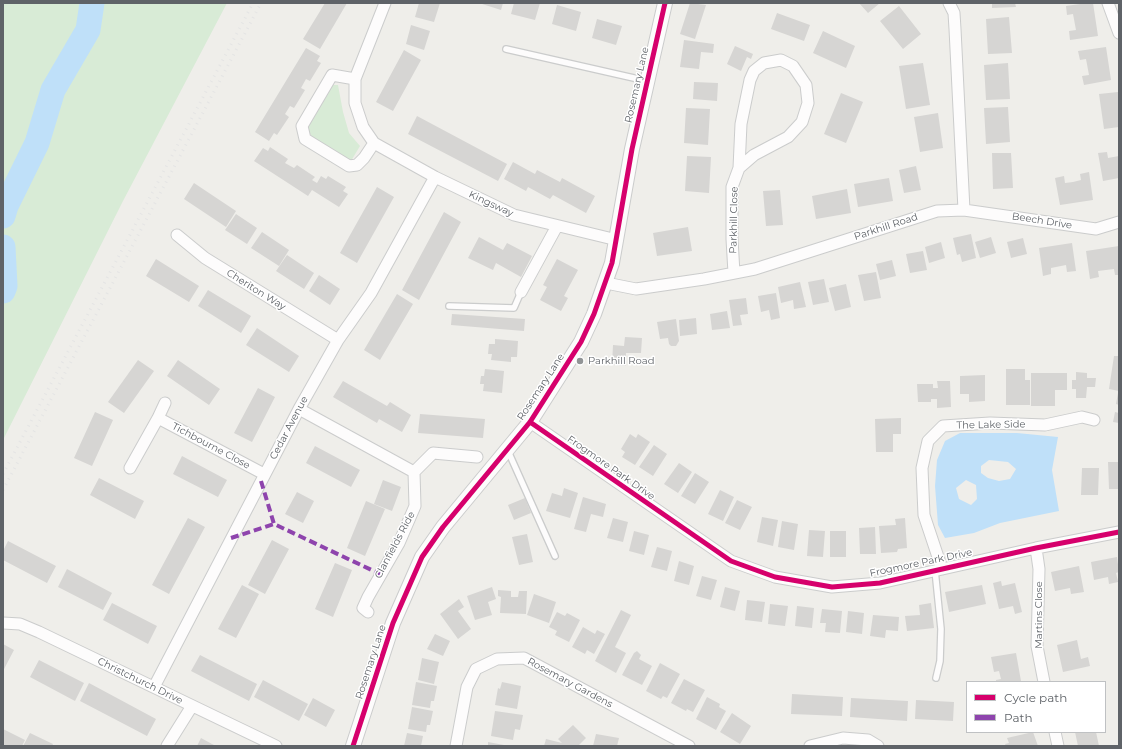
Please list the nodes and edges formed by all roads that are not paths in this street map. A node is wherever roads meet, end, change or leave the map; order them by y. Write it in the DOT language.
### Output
graph roads {
  1 [pos="385,3"];
  2 [pos="664,3"];
  3 [pos="949,3"];
  4 [pos="1108,3"];
  5 [pos="1119,33"];
  6 [pos="506,49"];
  7 [pos="355,80"];
  8 [pos="647,82"];
  9 [pos="374,143"];
  10 [pos="739,168"];
  11 [pos="435,177"];
  12 [pos="964,210"];
  13 [pos="1119,222"];
  14 [pos="557,226"];
  15 [pos="177,235"];
  16 [pos="617,240"];
  17 [pos="734,273"];
  18 [pos="606,283"];
  19 [pos="522,292"];
  20 [pos="449,306"];
  21 [pos="338,340"];
  22 [pos="165,402"];
  23 [pos="299,409"];
  24 [pos="158,418"];
  25 [pos="1094,420"];
  26 [pos="530,422"];
  27 [pos="507,449"];
  28 [pos="477,457"];
  29 [pos="130,468"];
  30 [pos="414,472"];
  31 [pos="264,474"];
  32 [pos="1119,532"];
  33 [pos="1036,548"];
  34 [pos="555,556"];
  35 [pos="938,569"];
  36 [pos="368,612"];
  37 [pos="3,623"];
  38 [pos="936,678"];
  39 [pos="1044,681"];
  40 [pos="154,687"];
  41 [pos="192,706"];
  42 [pos="1055,733"];
  43 [pos="167,746"];
  44 [pos="276,746"];
  45 [pos="353,746"];
  46 [pos="456,746"];
  47 [pos="689,746"];
  48 [pos="810,746"];
  49 [pos="878,746"];
  50 [pos="1058,746"];
  1 -- 7 [label="street, Kingsway"];
  2 -- 8 [label="street, Rosemary Lane"];
  3 -- 12 [label="street"];
  4 -- 5 [label="street"];
  6 -- 8 [label="lane"];
  7 -- 9 [label="street, Kingsway"];
  7 -- 9 [label="street"];
  8 -- 16 [label="street, Rosemary Lane"];
  9 -- 11 [label="street, Kingsway"];
  10 -- 10 [label="street, Parkhill Close"];
  10 -- 17 [label="street, Parkhill Close"];
  11 -- 14 [label="street, Kingsway"];
  11 -- 21 [label="street, Cedar Avenue"];
  12 -- 13 [label="street, Beech Drive"];
  12 -- 17 [label="street, Parkhill Road"];
  14 -- 16 [label="street, Kingsway"];
  14 -- 19 [label="street"];
  15 -- 21 [label="street, Cheriton Way"];
  16 -- 18 [label="street, Rosemary Lane"];
  17 -- 18 [label="street, Parkhill Road"];
  18 -- 26 [label="street, Rosemary Lane"];
  19 -- 20 [label="lane"];
  21 -- 23 [label="street, Cedar Avenue"];
  22 -- 24 [label="street"];
  23 -- 30 [label="street"];
  23 -- 31 [label="street, Cedar Avenue"];
  24 -- 29 [label="street"];
  24 -- 31 [label="street, Tichbourne Close"];
  25 -- 35 [label="street, The Lake Side"];
  26 -- 27 [label="street, Rosemary Lane"];
  26 -- 35 [label="street, Frogmore Park Drive"];
  27 -- 34 [label="lane"];
  27 -- 45 [label="street, Rosemary Lane"];
  28 -- 30 [label="street"];
  30 -- 36 [label="street, Clanfields Ride"];
  31 -- 40 [label="street, Cedar Avenue"];
  32 -- 33 [label="street, Frogmore Park Drive"];
  33 -- 35 [label="street, Frogmore Park Drive"];
  33 -- 39 [label="street, Martins Close"];
  35 -- 38 [label="lane"];
  37 -- 40 [label="street, Christchurch Drive"];
  40 -- 41 [label="street, Christchurch Drive"];
  41 -- 43 [label="street"];
  41 -- 44 [label="street, Christchurch Drive"];
  42 -- 50 [label="street"];
  46 -- 47 [label="street, Rosemary Gardens"];
  48 -- 49 [label="street"];
}
